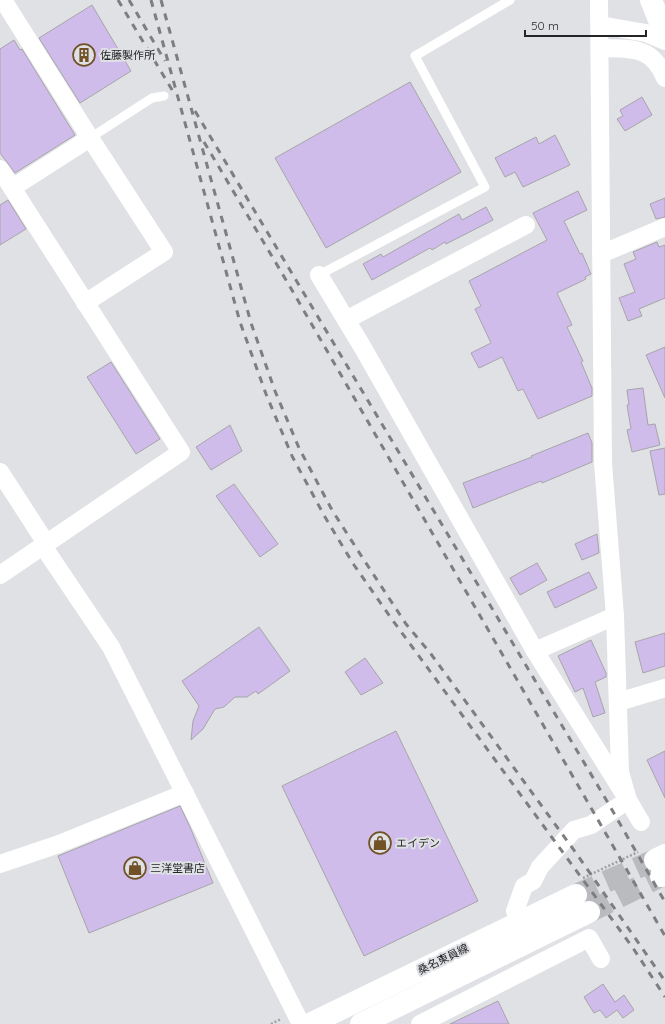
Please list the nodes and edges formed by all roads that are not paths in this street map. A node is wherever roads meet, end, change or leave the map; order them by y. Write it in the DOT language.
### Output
graph roads {
  1 [pos="3,0"];
  2 [pos="510,0"];
  3 [pos="651,0"];
  4 [pos="595,2"];
  5 [pos="600,26"];
  6 [pos="665,35"];
  7 [pos="665,41"];
  8 [pos="600,48"];
  9 [pos="665,78"];
  10 [pos="164,96"];
  11 [pos="90,138"];
  12 [pos="0,169"];
  13 [pos="12,188"];
  14 [pos="526,225"];
  15 [pos="665,227"];
  16 [pos="601,254"];
  17 [pos="320,275"];
  18 [pos="85,304"];
  19 [pos="346,320"];
  20 [pos="0,472"];
  21 [pos="44,545"];
  22 [pos="0,575"];
  23 [pos="615,616"];
  24 [pos="535,652"];
  25 [pos="665,688"];
  26 [pos="618,702"];
  27 [pos="185,793"];
  28 [pos="628,800"];
  29 [pos="641,822"];
  30 [pos="0,864"];
  31 [pos="576,895"];
  32 [pos="515,911"];
  33 [pos="589,912"];
  34 [pos="601,959"];
  35 [pos="301,1024"];
  36 [pos="310,1024"];
  37 [pos="361,1024"];
  38 [pos="420,1024"];
  1 -- 11 [label="street"];
  2 -- 17 [label="lane"];
  3 -- 6 [label="main road"];
  4 -- 5 [label="street"];
  5 -- 7 [label="street"];
  5 -- 8 [label="street"];
  8 -- 9 [label="street"];
  8 -- 16 [label="street"];
  10 -- 11 [label="lane"];
  11 -- 13 [label="street"];
  11 -- 18 [label="street"];
  12 -- 13 [label="street"];
  13 -- 18 [label="street"];
  14 -- 19 [label="street"];
  15 -- 16 [label="street"];
  16 -- 23 [label="street"];
  17 -- 19 [label="street"];
  18 -- 21 [label="street"];
  19 -- 24 [label="street"];
  20 -- 21 [label="street"];
  21 -- 22 [label="street"];
  21 -- 27 [label="street"];
  23 -- 24 [label="street"];
  23 -- 26 [label="street"];
  24 -- 28 [label="street"];
  25 -- 26 [label="street"];
  26 -- 28 [label="street"];
  27 -- 30 [label="street"];
  27 -- 35 [label="street"];
  28 -- 29 [label="street"];
  28 -- 32 [label="street"];
  31 -- 36 [label="main road, 桑名東員線"];
  33 -- 37 [label="main road, 桑名東員線"];
  34 -- 38 [label="street"];
}
